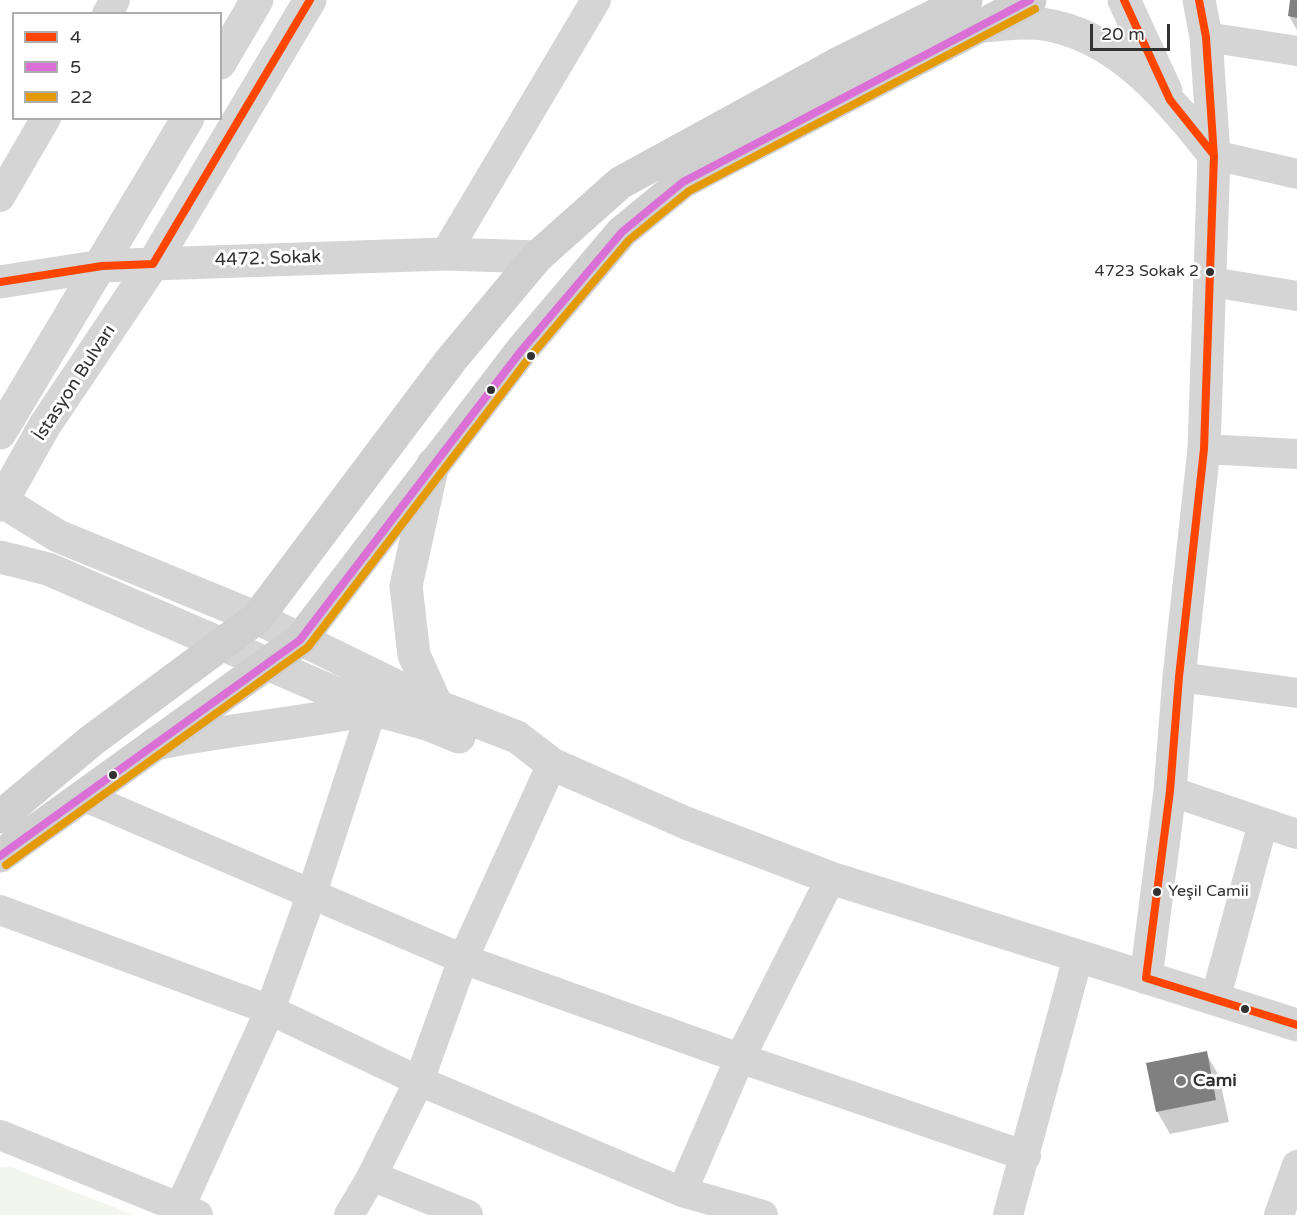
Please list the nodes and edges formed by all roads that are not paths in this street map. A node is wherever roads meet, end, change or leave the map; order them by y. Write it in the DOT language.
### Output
graph roads {
  1 [pos="257,0"];
  2 [pos="310,0"];
  3 [pos="596,0"];
  4 [pos="1030,0"];
  5 [pos="1124,0"];
  6 [pos="1199,0"];
  7 [pos="974,13"];
  8 [pos="1206,37"];
  9 [pos="1297,51"];
  10 [pos="222,60"];
  11 [pos="1170,100"];
  12 [pos="45,120"];
  13 [pos="187,120"];
  14 [pos="1214,155"];
  15 [pos="1297,174"];
  16 [pos="0,197"];
  17 [pos="445,254"];
  18 [pos="537,257"];
  19 [pos="153,264"];
  20 [pos="102,266"];
  21 [pos="0,282"];
  22 [pos="1211,282"];
  23 [pos="1297,296"];
  24 [pos="45,426"];
  25 [pos="0,433"];
  26 [pos="1204,449"];
  27 [pos="1297,454"];
  28 [pos="433,464"];
  29 [pos="1,502"];
  30 [pos="58,536"];
  31 [pos="0,557"];
  32 [pos="48,569"];
  33 [pos="0,573"];
  34 [pos="257,618"];
  35 [pos="300,640"];
  36 [pos="224,645"];
  37 [pos="267,664"];
  38 [pos="1179,677"];
  39 [pos="1297,693"];
  40 [pos="437,706"];
  41 [pos="372,709"];
  42 [pos="155,744"];
  43 [pos="552,764"];
  44 [pos="1170,791"];
  45 [pos="83,796"];
  46 [pos="0,817"];
  47 [pos="1263,823"];
  48 [pos="1297,834"];
  49 [pos="0,856"];
  50 [pos="831,878"];
  51 [pos="312,893"];
  52 [pos="0,910"];
  53 [pos="1078,957"];
  54 [pos="463,959"];
  55 [pos="1146,978"];
  56 [pos="1215,1000"];
  57 [pos="270,1010"];
  58 [pos="1297,1025"];
  59 [pos="740,1058"];
  60 [pos="419,1081"];
  61 [pos="0,1135"];
  62 [pos="1026,1156"];
  63 [pos="1297,1165"];
  64 [pos="372,1176"];
  65 [pos="682,1192"];
  66 [pos="189,1211"];
  67 [pos="349,1215"];
  68 [pos="468,1215"];
  69 [pos="763,1215"];
  70 [pos="1008,1215"];
  71 [pos="1279,1215"];
  1 -- 10 [label="street"];
  2 -- 19 [label="street, İstasyon Bulvarı"];
  3 -- 17 [label="street"];
  4 -- 7 [label="main road"];
  5 -- 11 [label="street"];
  6 -- 8 [label="street"];
  7 -- 11 [label="street"];
  7 -- 18 [label="main road"];
  7 -- 28 [label="main road"];
  8 -- 9 [label="street"];
  8 -- 14 [label="street"];
  11 -- 14 [label="street"];
  12 -- 16 [label="street"];
  13 -- 20 [label="street, İstasyon Bulvarı"];
  14 -- 15 [label="street"];
  14 -- 22 [label="street"];
  17 -- 18 [label="street, 4472. Sokak"];
  17 -- 19 [label="street, 4472. Sokak"];
  18 -- 34 [label="main road"];
  19 -- 20 [label="street, 4472. Sokak"];
  19 -- 24 [label="street, İstasyon Bulvarı"];
  20 -- 21 [label="street, 4472. Sokak"];
  20 -- 25 [label="street, İstasyon Bulvarı"];
  22 -- 23 [label="street"];
  22 -- 26 [label="street"];
  24 -- 29 [label="street, İstasyon Bulvarı"];
  24 -- 30 [label="street"];
  26 -- 27 [label="street"];
  26 -- 38 [label="street"];
  28 -- 35 [label="main road"];
  28 -- 40 [label="street"];
  29 -- 30 [label="street"];
  30 -- 34 [label="street"];
  31 -- 32 [label="street"];
  32 -- 33 [label="street"];
  32 -- 36 [label="street"];
  34 -- 35 [label="street"];
  34 -- 36 [label="main road"];
  35 -- 37 [label="main road"];
  35 -- 40 [label="street"];
  36 -- 37 [label="street"];
  36 -- 46 [label="main road"];
  37 -- 41 [label="street"];
  37 -- 42 [label="main road"];
  38 -- 39 [label="street"];
  38 -- 44 [label="street"];
  40 -- 43 [label="street"];
  41 -- 42 [label="street"];
  41 -- 43 [label="street"];
  41 -- 51 [label="street"];
  42 -- 45 [label="main road"];
  43 -- 50 [label="street"];
  43 -- 54 [label="street"];
  44 -- 47 [label="street"];
  44 -- 55 [label="street"];
  45 -- 49 [label="main road"];
  45 -- 51 [label="street"];
  47 -- 48 [label="street"];
  47 -- 56 [label="street"];
  50 -- 53 [label="street"];
  50 -- 59 [label="street"];
  51 -- 54 [label="street"];
  51 -- 57 [label="street"];
  52 -- 57 [label="street"];
  53 -- 55 [label="street"];
  53 -- 62 [label="street"];
  54 -- 59 [label="street"];
  54 -- 60 [label="street"];
  55 -- 56 [label="street"];
  56 -- 58 [label="street"];
  57 -- 60 [label="street"];
  57 -- 66 [label="street"];
  59 -- 62 [label="street"];
  59 -- 65 [label="street"];
  60 -- 64 [label="street"];
  60 -- 65 [label="street"];
  61 -- 66 [label="street"];
  62 -- 70 [label="street"];
  63 -- 71 [label="street"];
  64 -- 67 [label="street"];
  64 -- 68 [label="street"];
  65 -- 69 [label="street"];
}
